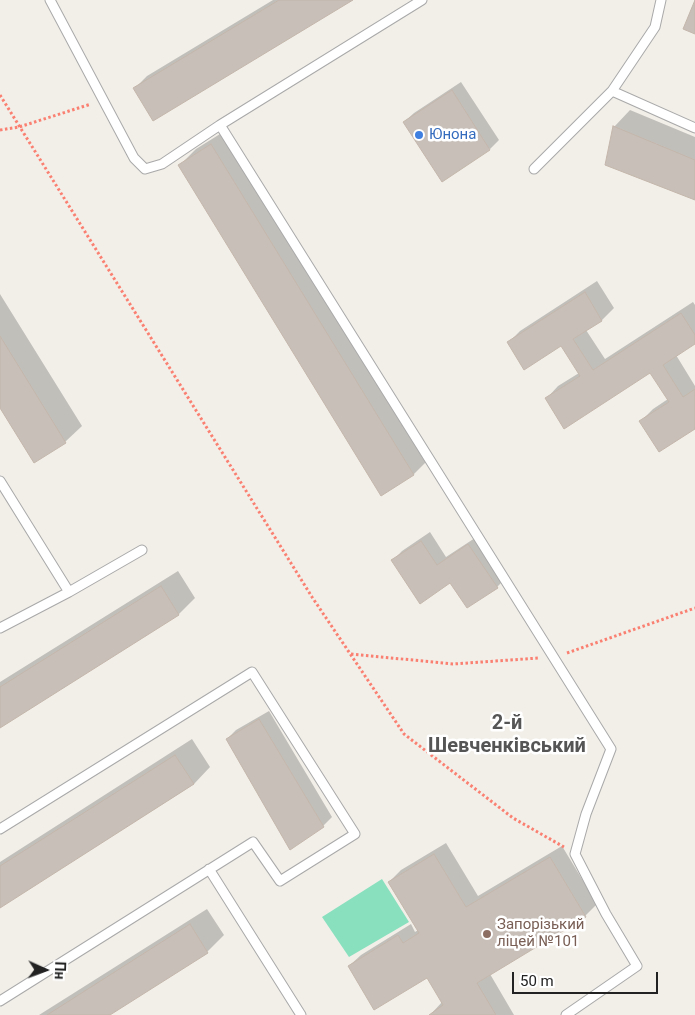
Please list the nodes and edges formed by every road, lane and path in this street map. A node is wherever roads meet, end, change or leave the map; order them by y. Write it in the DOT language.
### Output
graph roads {
  1 [pos="50,0"];
  2 [pos="422,0"];
  3 [pos="661,0"];
  4 [pos="612,91"];
  5 [pos="0,95"];
  6 [pos="102,100"];
  7 [pos="220,124"];
  8 [pos="19,126"];
  9 [pos="695,128"];
  10 [pos="0,130"];
  11 [pos="534,169"];
  12 [pos="0,481"];
  13 [pos="142,550"];
  14 [pos="69,592"];
  15 [pos="695,608"];
  16 [pos="0,628"];
  17 [pos="351,654"];
  18 [pos="554,657"];
  19 [pos="0,829"];
  20 [pos="575,854"];
  21 [pos="209,869"];
  22 [pos="0,1001"];
  23 [pos="301,1015"];
  24 [pos="566,1015"];
  1 -- 6 [label="lane"];
  2 -- 7 [label="lane"];
  3 -- 4 [label="lane"];
  4 -- 9 [label="lane"];
  4 -- 11 [label="lane"];
  5 -- 8 [label="path"];
  6 -- 7 [label="lane"];
  6 -- 8 [label="path"];
  7 -- 18 [label="lane"];
  8 -- 10 [label="path"];
  8 -- 17 [label="path"];
  12 -- 14 [label="lane"];
  13 -- 14 [label="lane"];
  14 -- 16 [label="lane"];
  15 -- 18 [label="path"];
  17 -- 18 [label="path"];
  17 -- 20 [label="path"];
  18 -- 20 [label="lane"];
  19 -- 21 [label="lane"];
  20 -- 24 [label="lane"];
  21 -- 22 [label="lane"];
  21 -- 23 [label="lane"];
}
